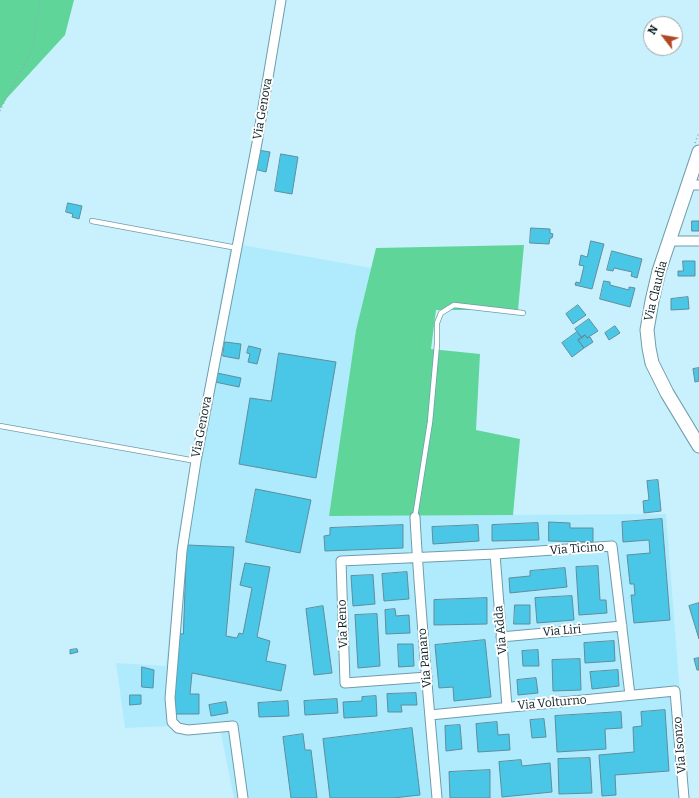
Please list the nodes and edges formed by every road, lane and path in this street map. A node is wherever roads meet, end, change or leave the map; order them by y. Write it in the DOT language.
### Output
graph roads {
  1 [pos="41,0"];
  2 [pos="282,0"];
  3 [pos="0,111"];
  4 [pos="699,132"];
  5 [pos="697,149"];
  6 [pos="694,185"];
  7 [pos="92,221"];
  8 [pos="670,241"];
  9 [pos="699,242"];
  10 [pos="236,248"];
  11 [pos="523,313"];
  12 [pos="0,426"];
  13 [pos="699,446"];
  14 [pos="196,461"];
  15 [pos="415,517"];
  16 [pos="494,554"];
  17 [pos="417,557"];
  18 [pos="622,626"];
  19 [pos="501,637"];
  20 [pos="427,677"];
  21 [pos="675,691"];
  22 [pos="630,695"];
  23 [pos="507,707"];
  24 [pos="430,715"];
  25 [pos="242,798"];
  26 [pos="438,798"];
  27 [pos="682,798"];
  1 -- 3 [label="path"];
  2 -- 10 [label="street, Via Genova"];
  4 -- 5 [label="path"];
  5 -- 6 [label="main road, Via Claudia"];
  6 -- 8 [label="main road, Via Claudia"];
  7 -- 10 [label="lane"];
  8 -- 9 [label="street"];
  8 -- 13 [label="main road, Via Claudia"];
  10 -- 14 [label="street, Via Genova"];
  11 -- 15 [label="lane"];
  12 -- 14 [label="lane"];
  14 -- 25 [label="street, Via Genova"];
  15 -- 17 [label="street, Via Panaro"];
  16 -- 17 [label="street, Via Ticino"];
  16 -- 18 [label="street, Via Ticino"];
  16 -- 19 [label="street, Via Adda"];
  17 -- 20 [label="street, Via Panaro"];
  17 -- 20 [label="street, Via Reno"];
  18 -- 19 [label="street, Via Liri"];
  18 -- 22 [label="street, Via Ticino"];
  19 -- 23 [label="street, Via Adda"];
  20 -- 24 [label="street, Via Panaro"];
  21 -- 22 [label="street, Via Volturno"];
  21 -- 27 [label="street, Via Isonzo"];
  22 -- 23 [label="street, Via Volturno"];
  23 -- 24 [label="street, Via Volturno"];
  24 -- 26 [label="street, Via Panaro"];
}
